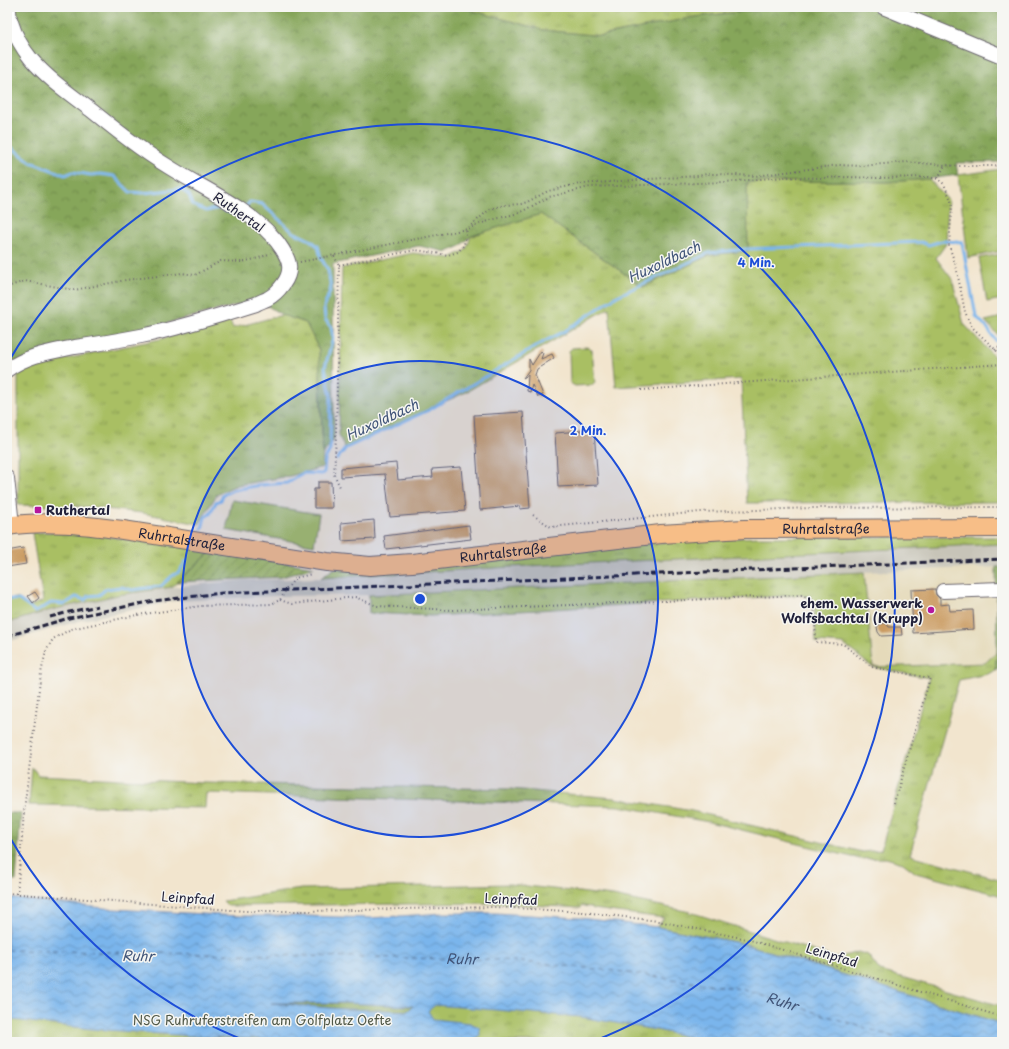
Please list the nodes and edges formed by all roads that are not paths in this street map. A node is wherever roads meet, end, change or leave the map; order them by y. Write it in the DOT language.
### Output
graph roads {
  1 [pos="9,7"];
  2 [pos="883,7"];
  3 [pos="1002,56"];
  4 [pos="7,370"];
  5 [pos="7,478"];
  6 [pos="9,525"];
  7 [pos="1002,528"];
  8 [pos="1002,588"];
  9 [pos="943,591"];
  1 -- 4 [label="street, Ruthertal"];
  2 -- 3 [label="street"];
  5 -- 6 [label="street"];
  6 -- 7 [label="main road, Ruhrtalstraße"];
  8 -- 9 [label="street"];
}
